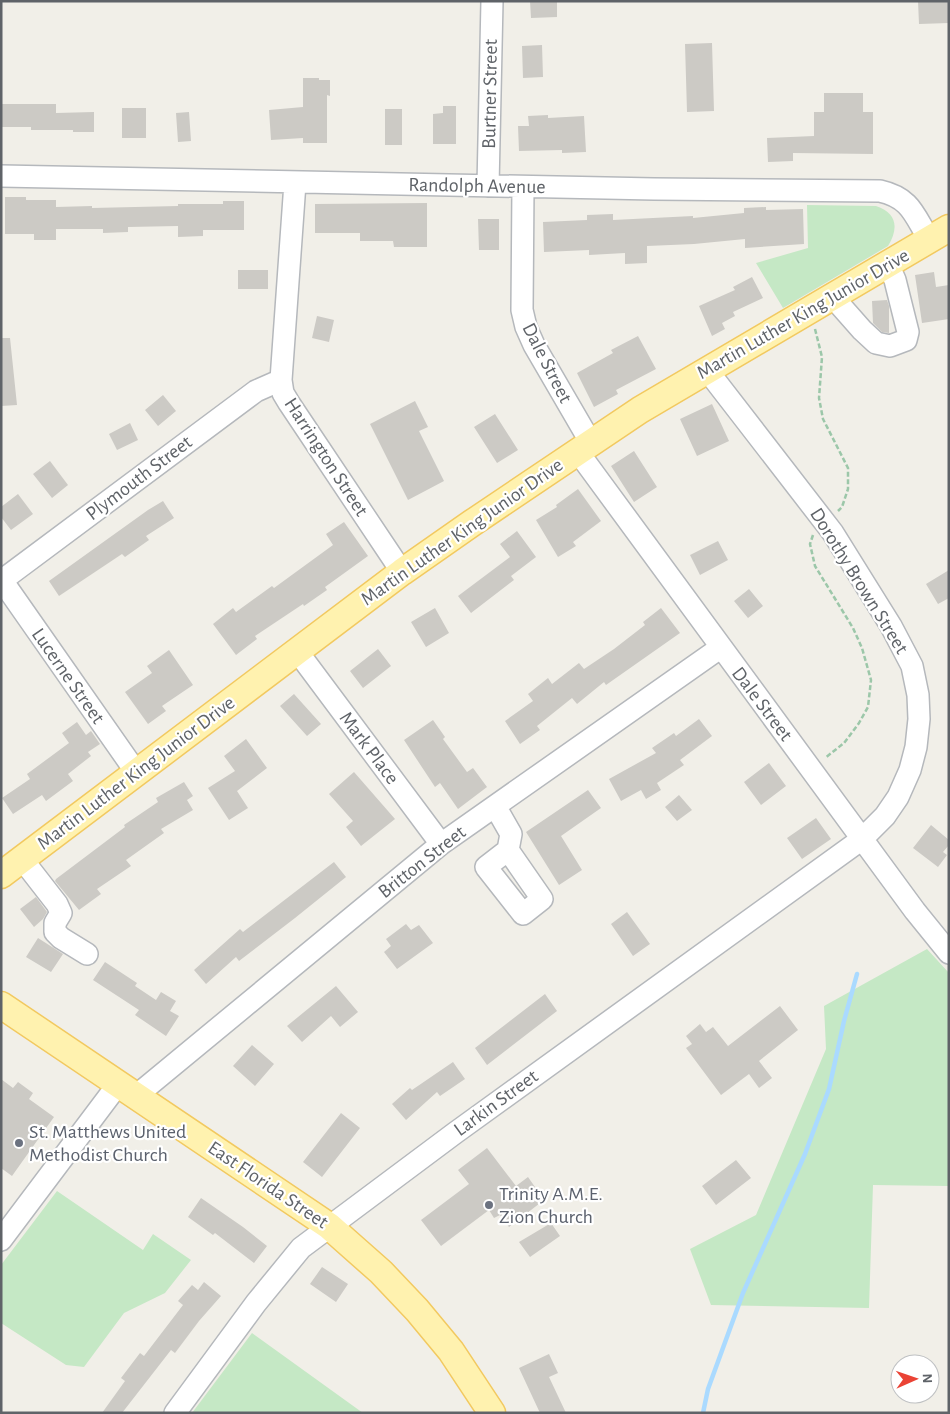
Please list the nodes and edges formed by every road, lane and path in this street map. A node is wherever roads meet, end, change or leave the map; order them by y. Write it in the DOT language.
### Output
graph roads {
  1 [pos="492,1"];
  2 [pos="1,176"];
  3 [pos="295,183"];
  4 [pos="488,186"];
  5 [pos="523,187"];
  6 [pos="939,233"];
  7 [pos="888,264"];
  8 [pos="832,296"];
  9 [pos="707,370"];
  10 [pos="281,380"];
  11 [pos="584,448"];
  12 [pos="402,572"];
  13 [pos="2,580"];
  14 [pos="720,648"];
  15 [pos="297,651"];
  16 [pos="136,772"];
  17 [pos="495,806"];
  18 [pos="862,839"];
  19 [pos="441,844"];
  20 [pos="508,850"];
  21 [pos="9,864"];
  22 [pos="949,953"];
  23 [pos="87,954"];
  24 [pos="1,1005"];
  25 [pos="128,1089"];
  26 [pos="329,1226"];
  27 [pos="1,1240"];
  28 [pos="175,1413"];
  29 [pos="492,1413"];
  1 -- 4 [label="street, Burtner Street"];
  2 -- 3 [label="street, Randolph Avenue"];
  3 -- 4 [label="street, Randolph Avenue"];
  3 -- 10 [label="street, Harrington Street"];
  4 -- 5 [label="street, Randolph Avenue"];
  5 -- 6 [label="street, Randolph Avenue"];
  5 -- 11 [label="street, Dale Street"];
  6 -- 7 [label="main road, Martin Luther King Junior Drive"];
  7 -- 8 [label="main road, Martin Luther King Junior Drive"];
  7 -- 8 [label="street"];
  8 -- 9 [label="main road, Martin Luther King Junior Drive"];
  9 -- 11 [label="main road, Martin Luther King Junior Drive"];
  9 -- 18 [label="street, Dorothy Brown Street"];
  10 -- 12 [label="street, Harrington Street"];
  10 -- 13 [label="street, Plymouth Street"];
  11 -- 12 [label="main road, Martin Luther King Junior Drive"];
  11 -- 14 [label="street, Dale Street"];
  12 -- 15 [label="main road, Martin Luther King Junior Drive"];
  13 -- 16 [label="street, Lucerne Street"];
  14 -- 17 [label="street, Britton Street"];
  14 -- 18 [label="street, Dale Street"];
  15 -- 16 [label="main road, Martin Luther King Junior Drive"];
  15 -- 19 [label="street, Mark Place"];
  16 -- 21 [label="main road, Martin Luther King Junior Drive"];
  17 -- 19 [label="street, Britton Street"];
  17 -- 20 [label="street"];
  18 -- 22 [label="street, Dale Street"];
  18 -- 26 [label="street, Larkin Street"];
  19 -- 25 [label="street, Britton Street"];
  21 -- 23 [label="street"];
  24 -- 25 [label="main road, East Florida Street"];
  25 -- 26 [label="main road, East Florida Street"];
  25 -- 27 [label="street, Britton Street"];
  26 -- 28 [label="street, Larkin Street"];
  26 -- 29 [label="main road, East Florida Street"];
}
